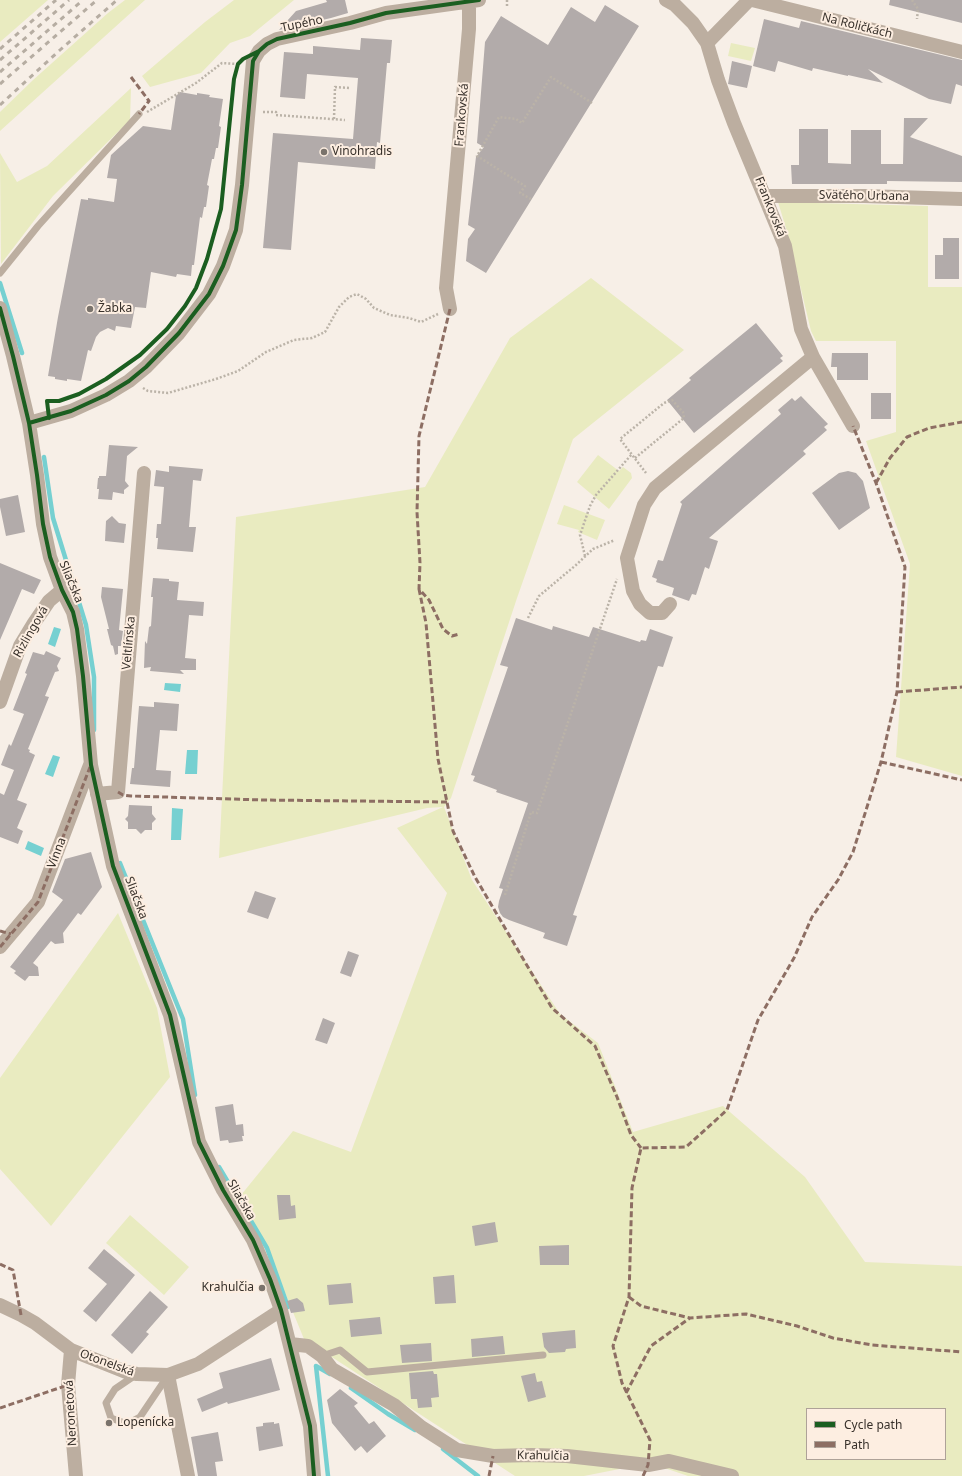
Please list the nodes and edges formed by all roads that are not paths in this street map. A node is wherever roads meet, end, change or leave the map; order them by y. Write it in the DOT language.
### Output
graph roads {
  1 [pos="666,0"];
  2 [pos="751,0"];
  3 [pos="474,1"];
  4 [pos="707,43"];
  5 [pos="962,52"];
  6 [pos="140,114"];
  7 [pos="765,196"];
  8 [pos="962,199"];
  9 [pos="0,273"];
  10 [pos="0,308"];
  11 [pos="450,309"];
  12 [pos="813,357"];
  13 [pos="29,423"];
  14 [pos="853,426"];
  15 [pos="144,473"];
  16 [pos="62,590"];
  17 [pos="670,604"];
  18 [pos="0,702"];
  19 [pos="90,765"];
  20 [pos="97,794"];
  21 [pos="0,947"];
  22 [pos="0,1305"];
  23 [pos="281,1310"];
  24 [pos="290,1344"];
  25 [pos="72,1350"];
  26 [pos="543,1355"];
  27 [pos="322,1356"];
  28 [pos="137,1374"];
  29 [pos="168,1375"];
  30 [pos="76,1476"];
  31 [pos="188,1476"];
  32 [pos="314,1476"];
  33 [pos="732,1476"];
  1 -- 4 [label="street, Frankovská"];
  2 -- 4 [label="street, Na Roličkách"];
  2 -- 5 [label="street, Na Roličkách"];
  3 -- 11 [label="street, Frankovská"];
  3 -- 13 [label="street, Tupého"];
  4 -- 7 [label="street, Frankovská"];
  6 -- 9 [label="lane"];
  7 -- 8 [label="street, Svätého Urbana"];
  7 -- 12 [label="street, Frankovská"];
  10 -- 13 [label="street, Sliačska"];
  12 -- 14 [label="street, Frankovská"];
  12 -- 17 [label="street"];
  13 -- 16 [label="street, Sliačska"];
  15 -- 20 [label="street, Veltlínska"];
  16 -- 18 [label="street, Rizlingová"];
  16 -- 19 [label="street, Sliačska"];
  19 -- 20 [label="street, Sliačska"];
  19 -- 21 [label="street, Vínna"];
  20 -- 23 [label="street, Sliačska"];
  22 -- 25 [label="street, Otonelská"];
  23 -- 24 [label="street, Sliačska"];
  23 -- 29 [label="street, Otonelská"];
  24 -- 27 [label="street, Krahulčia"];
  24 -- 32 [label="street, Sliačska"];
  25 -- 28 [label="street, Otonelská"];
  25 -- 30 [label="street, Neronetová"];
  26 -- 27 [label="lane"];
  27 -- 33 [label="street, Krahulčia"];
  28 -- 29 [label="street, Otonelská"];
  28 -- 29 [label="lane"];
  29 -- 31 [label="street"];
}
